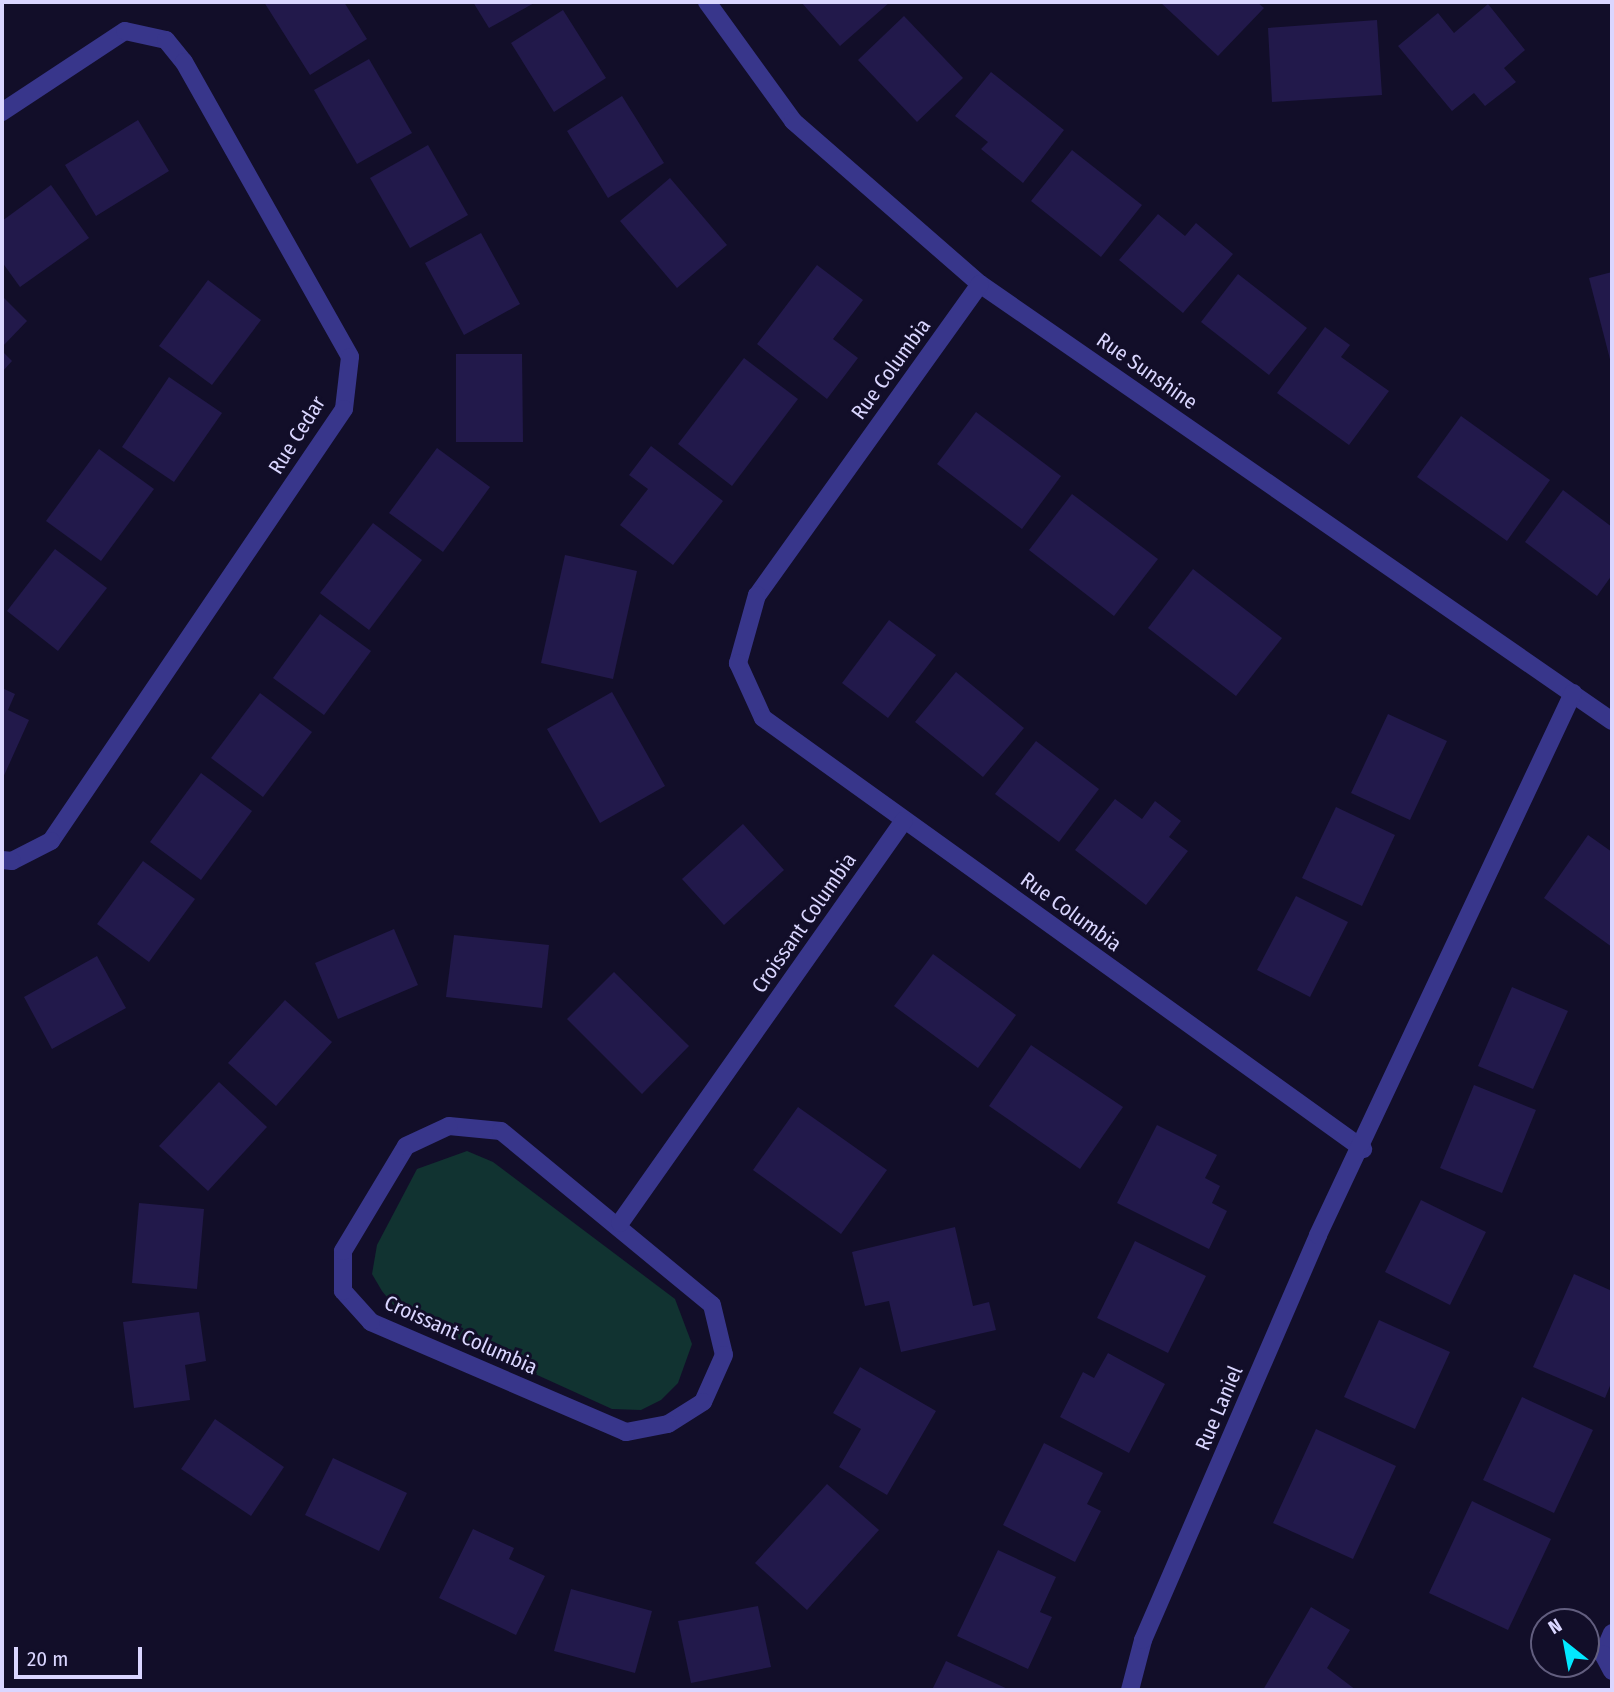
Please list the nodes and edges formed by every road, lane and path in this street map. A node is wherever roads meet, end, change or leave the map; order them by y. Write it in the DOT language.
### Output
graph roads {
  1 [pos="707,2"];
  2 [pos="2,112"];
  3 [pos="980,284"];
  4 [pos="1573,693"];
  5 [pos="1612,721"];
  6 [pos="904,821"];
  7 [pos="2,860"];
  8 [pos="1363,1149"];
  9 [pos="620,1223"];
  10 [pos="1612,1633"];
  11 [pos="1612,1671"];
  12 [pos="1130,1690"];
  1 -- 3 [label="street, Rue Sunshine"];
  2 -- 7 [label="street, Rue Cedar"];
  3 -- 4 [label="street, Rue Sunshine"];
  3 -- 6 [label="street, Rue Columbia"];
  4 -- 5 [label="street, Rue Sunshine"];
  4 -- 8 [label="street"];
  6 -- 8 [label="street, Rue Columbia"];
  6 -- 9 [label="street, Croissant Columbia"];
  8 -- 12 [label="street, Rue Laniel"];
  9 -- 9 [label="street, Croissant Columbia"];
  10 -- 11 [label="street"];
}
